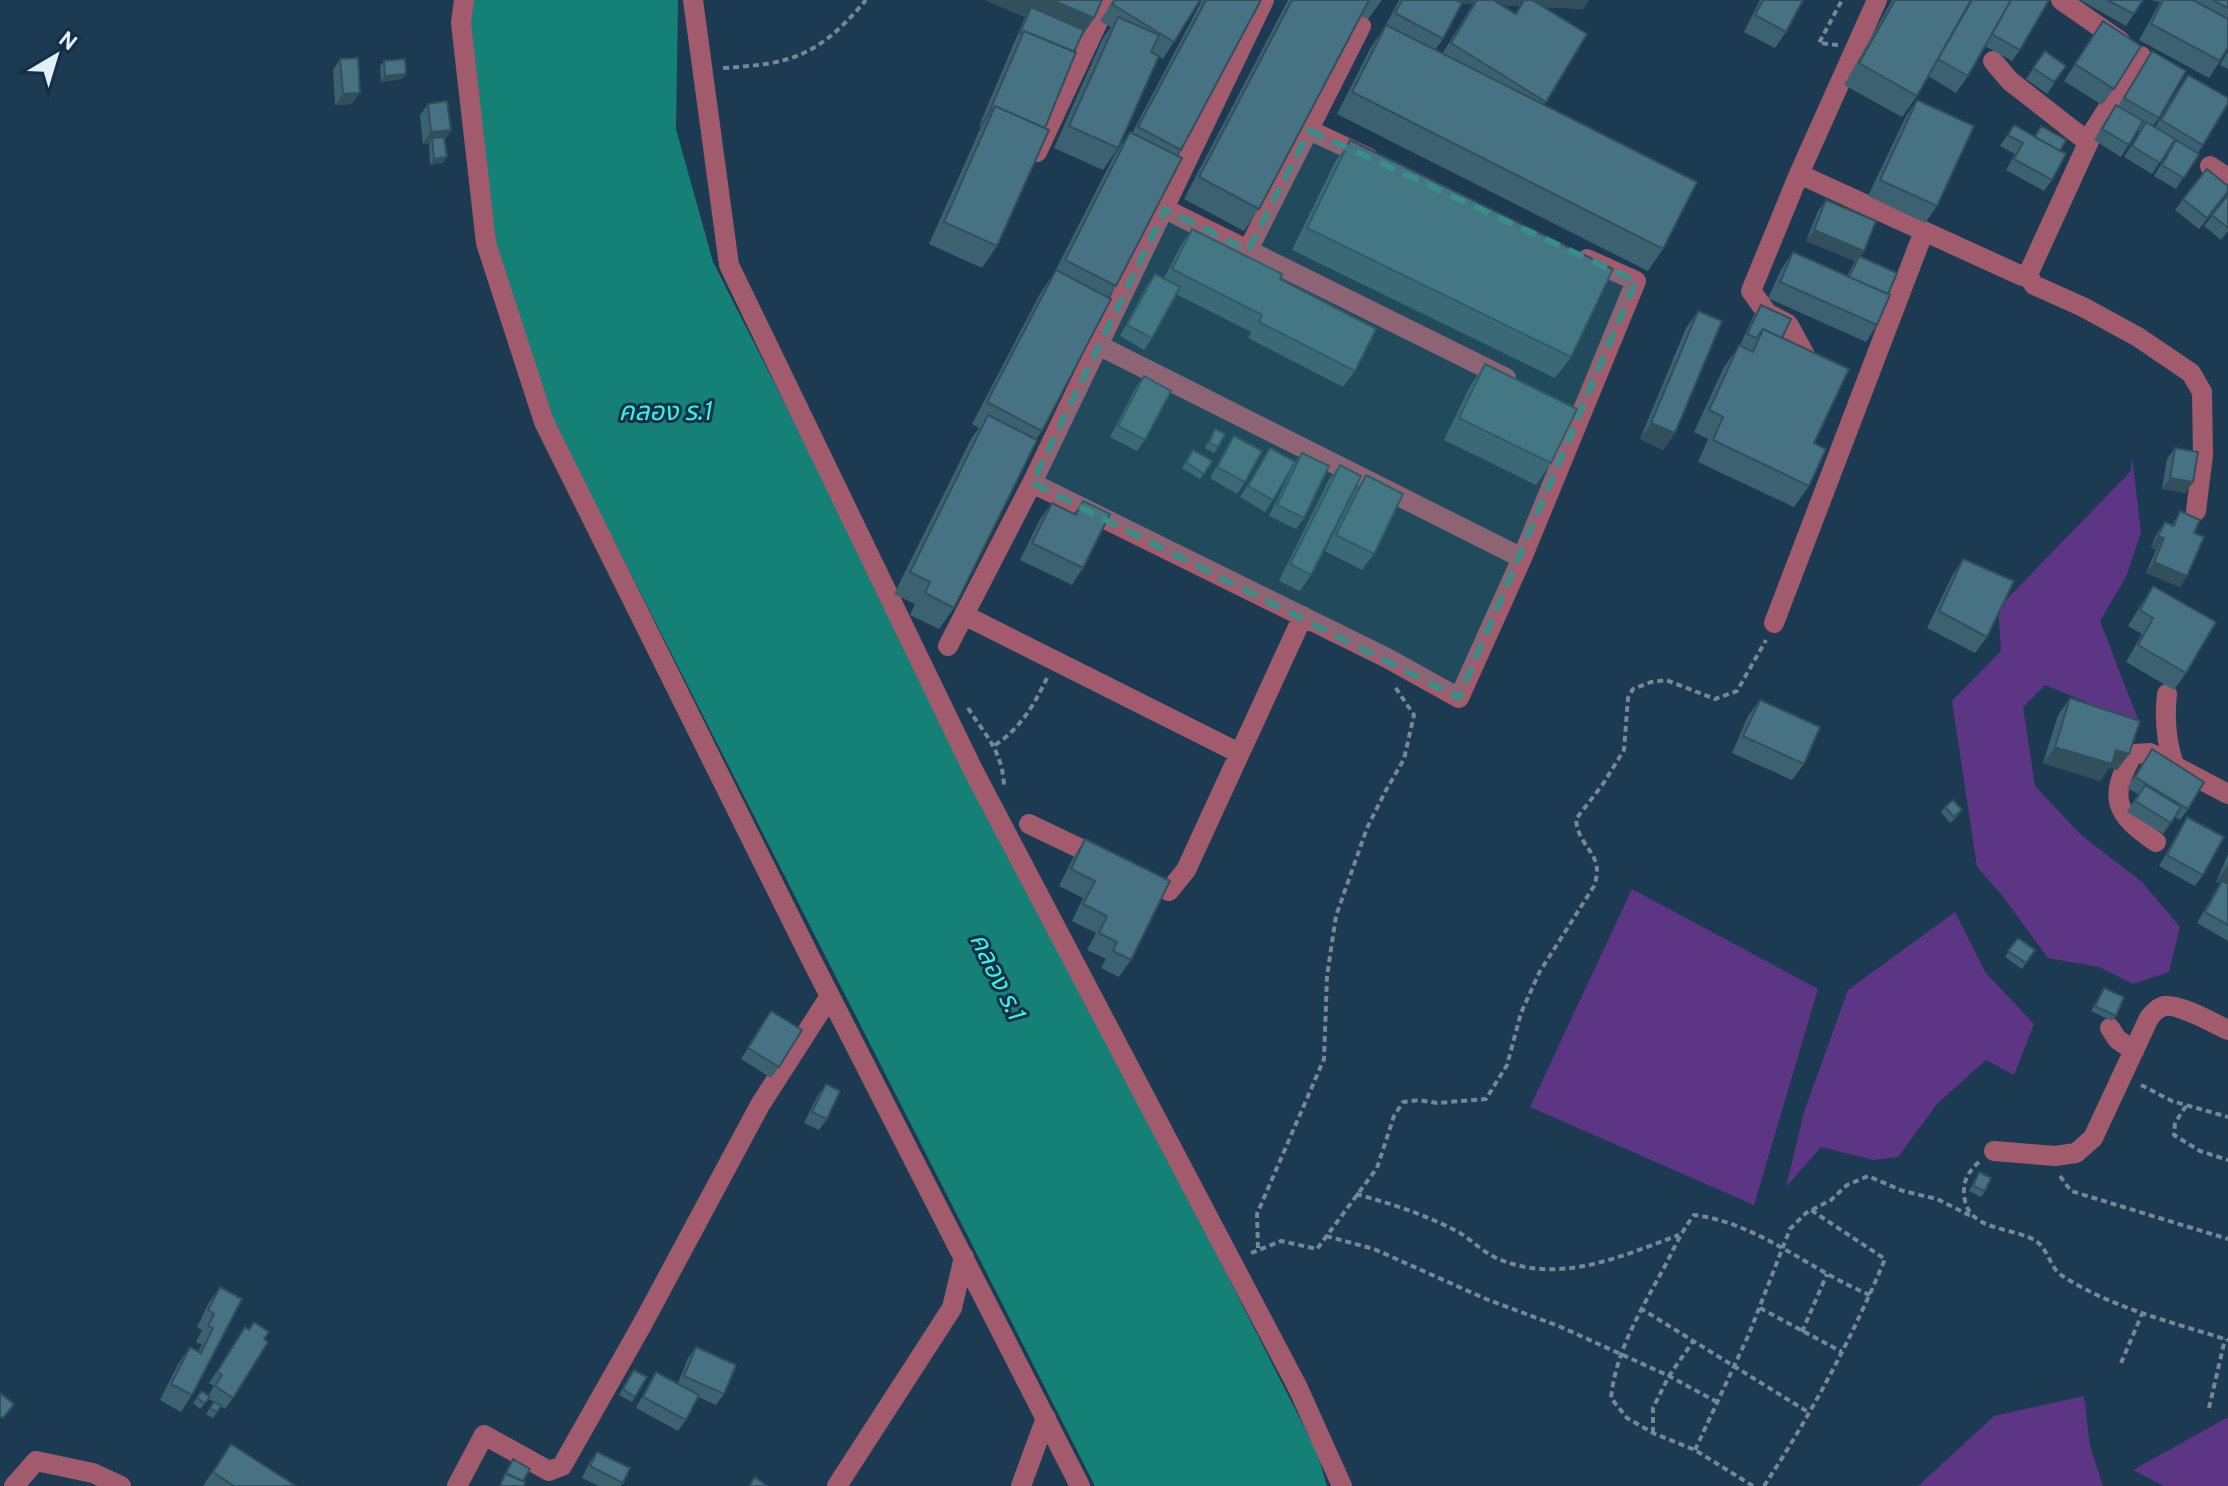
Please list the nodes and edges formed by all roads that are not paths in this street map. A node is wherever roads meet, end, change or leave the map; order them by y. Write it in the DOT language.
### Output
graph roads {
  1 [pos="464,0"];
  2 [pos="693,0"];
  3 [pos="1108,0"];
  4 [pos="1264,0"];
  5 [pos="1877,0"];
  6 [pos="2061,0"];
  7 [pos="1361,26"];
  8 [pos="1993,61"];
  9 [pos="1309,130"];
  10 [pos="2088,142"];
  11 [pos="1032,164"];
  12 [pos="2210,166"];
  13 [pos="1394,169"];
  14 [pos="1799,174"];
  15 [pos="2228,178"];
  16 [pos="1165,209"];
  17 [pos="1924,231"];
  18 [pos="1564,248"];
  19 [pos="1248,250"];
  20 [pos="2026,273"];
  21 [pos="1098,345"];
  22 [pos="1805,355"];
  23 [pos="1526,388"];
  24 [pos="1032,483"];
  25 [pos="2196,511"];
  26 [pos="1522,558"];
  27 [pos="964,615"];
  28 [pos="1303,616"];
  29 [pos="1774,623"];
  30 [pos="948,646"];
  31 [pos="2167,694"];
  32 [pos="1239,753"];
  33 [pos="2175,768"];
  34 [pos="2228,794"];
  35 [pos="1029,824"];
  36 [pos="2156,842"];
  37 [pos="830,996"];
  38 [pos="2110,1028"];
  39 [pos="2228,1030"];
  40 [pos="2131,1057"];
  41 [pos="1994,1151"];
  42 [pos="964,1257"];
  43 [pos="1046,1418"];
  44 [pos="14,1486"];
  45 [pos="121,1486"];
  46 [pos="457,1486"];
  47 [pos="837,1486"];
  48 [pos="1021,1486"];
  49 [pos="1080,1486"];
  50 [pos="1342,1486"];
  1 -- 37 [label="street"];
  2 -- 50 [label="street"];
  3 -- 11 [label="street"];
  4 -- 16 [label="street"];
  5 -- 14 [label="street"];
  6 -- 10 [label="street"];
  7 -- 9 [label="street"];
  8 -- 10 [label="street"];
  9 -- 13 [label="street"];
  9 -- 19 [label="street"];
  10 -- 20 [label="street"];
  12 -- 15 [label="street"];
  14 -- 17 [label="street"];
  14 -- 22 [label="street"];
  16 -- 19 [label="street"];
  16 -- 21 [label="street"];
  17 -- 20 [label="street"];
  17 -- 29 [label="street"];
  18 -- 26 [label="street"];
  19 -- 23 [label="street"];
  20 -- 25 [label="street"];
  21 -- 24 [label="street"];
  21 -- 26 [label="street"];
  24 -- 27 [label="street"];
  24 -- 28 [label="street"];
  26 -- 28 [label="street"];
  27 -- 30 [label="street"];
  27 -- 32 [label="street"];
  28 -- 32 [label="street"];
  31 -- 33 [label="street"];
  32 -- 35 [label="street"];
  33 -- 34 [label="street"];
  33 -- 36 [label="street"];
  37 -- 42 [label="street"];
  37 -- 46 [label="street"];
  38 -- 40 [label="street"];
  39 -- 40 [label="street"];
  40 -- 41 [label="street"];
  42 -- 43 [label="street"];
  42 -- 47 [label="street"];
  43 -- 48 [label="street"];
  43 -- 49 [label="street"];
  44 -- 45 [label="street"];
}
